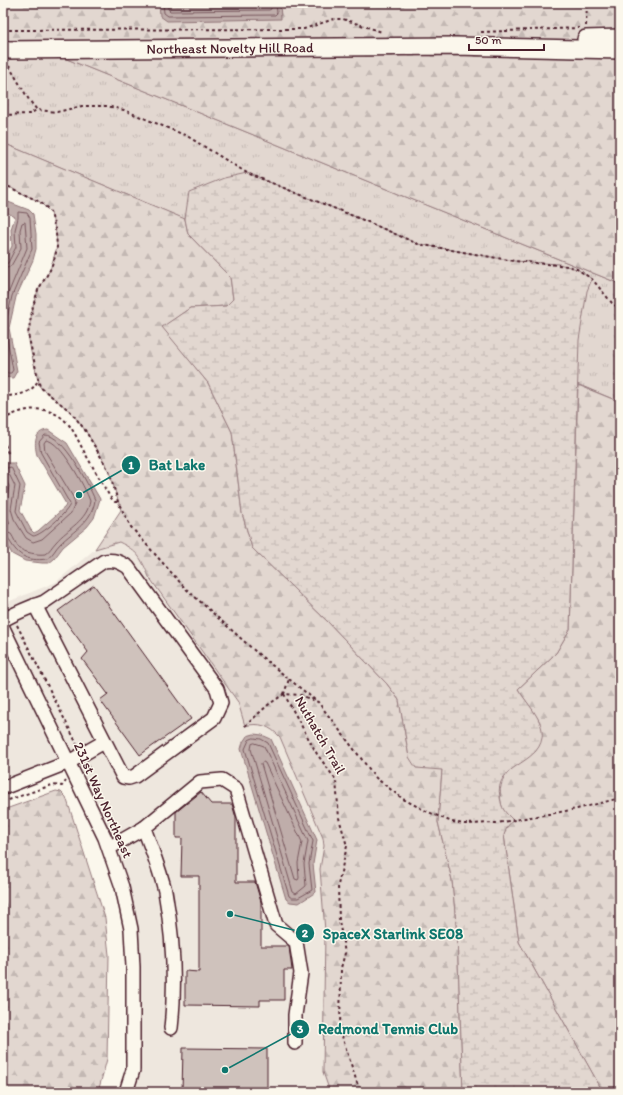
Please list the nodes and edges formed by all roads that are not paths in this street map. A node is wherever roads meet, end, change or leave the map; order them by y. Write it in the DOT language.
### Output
graph roads {
  1 [pos="620,38"];
  2 [pos="456,46"];
  3 [pos="620,50"];
  4 [pos="6,58"];
  5 [pos="35,606"];
  6 [pos="7,618"];
  7 [pos="3,628"];
  8 [pos="104,742"];
  9 [pos="69,762"];
  10 [pos="3,788"];
  11 [pos="144,828"];
  12 [pos="109,848"];
  13 [pos="171,1028"];
  14 [pos="295,1043"];
  15 [pos="126,1092"];
  1 -- 2 [label="main road, Northeast Novelty Hill Road"];
  2 -- 3 [label="main road, Northeast Novelty Hill Road"];
  2 -- 4 [label="main road, Northeast Novelty Hill Road"];
  5 -- 6 [label="street"];
  5 -- 8 [label="street"];
  5 -- 8 [label="street"];
  7 -- 9 [label="street, 231st Way Northeast"];
  8 -- 9 [label="street"];
  9 -- 10 [label="street"];
  9 -- 12 [label="street, 231st Way Northeast"];
  11 -- 12 [label="street"];
  11 -- 13 [label="street"];
  11 -- 14 [label="street"];
  12 -- 15 [label="street, 231st Way Northeast"];
}
